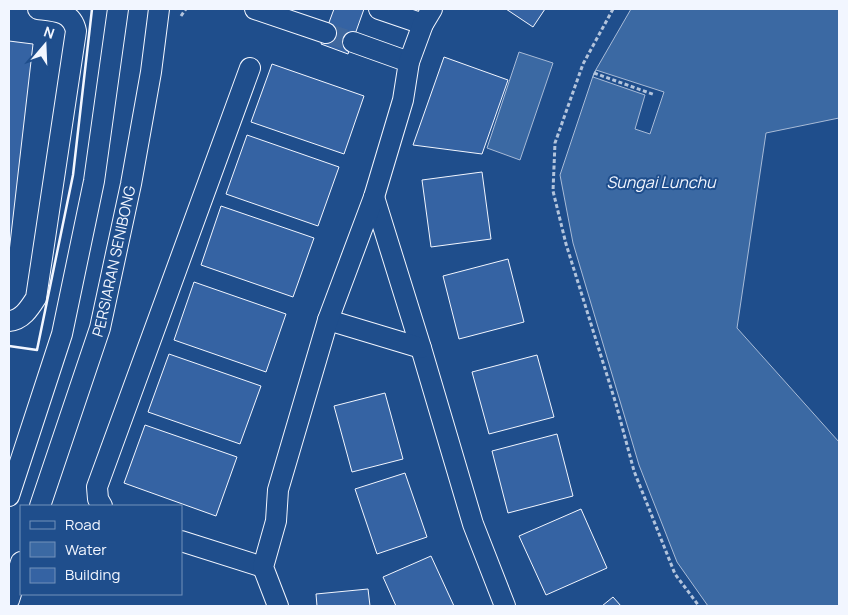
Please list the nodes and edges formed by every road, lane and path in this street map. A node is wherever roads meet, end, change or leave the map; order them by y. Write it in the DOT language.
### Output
graph roads {
  1 [pos="38,9"];
  2 [pos="118,9"];
  3 [pos="159,9"];
  4 [pos="255,9"];
  5 [pos="379,9"];
  6 [pos="613,9"];
  7 [pos="291,14"];
  8 [pos="428,16"];
  9 [pos="326,33"];
  10 [pos="353,42"];
  11 [pos="409,62"];
  12 [pos="250,68"];
  13 [pos="594,73"];
  14 [pos="655,95"];
  15 [pos="374,198"];
  16 [pos="328,320"];
  17 [pos="9,321"];
  18 [pos="421,348"];
  19 [pos="9,496"];
  20 [pos="40,505"];
  21 [pos="101,505"];
  22 [pos="182,540"];
  23 [pos="20,565"];
  24 [pos="263,567"];
  25 [pos="9,600"];
  26 [pos="278,606"];
  27 [pos="505,606"];
  28 [pos="699,606"];
  1 -- 17 [label="street"];
  2 -- 19 [label="street"];
  3 -- 20 [label="street, PERSIARAN SENIBONG"];
  4 -- 7 [label="street"];
  5 -- 8 [label="street"];
  6 -- 28 [label="path"];
  7 -- 9 [label="street"];
  8 -- 11 [label="street"];
  10 -- 11 [label="street"];
  11 -- 15 [label="street"];
  12 -- 21 [label="street"];
  13 -- 14 [label="path"];
  15 -- 16 [label="street"];
  15 -- 18 [label="street"];
  16 -- 18 [label="street"];
  16 -- 24 [label="street"];
  18 -- 27 [label="street"];
  22 -- 24 [label="street"];
  23 -- 25 [label="street"];
  24 -- 26 [label="street"];
}
